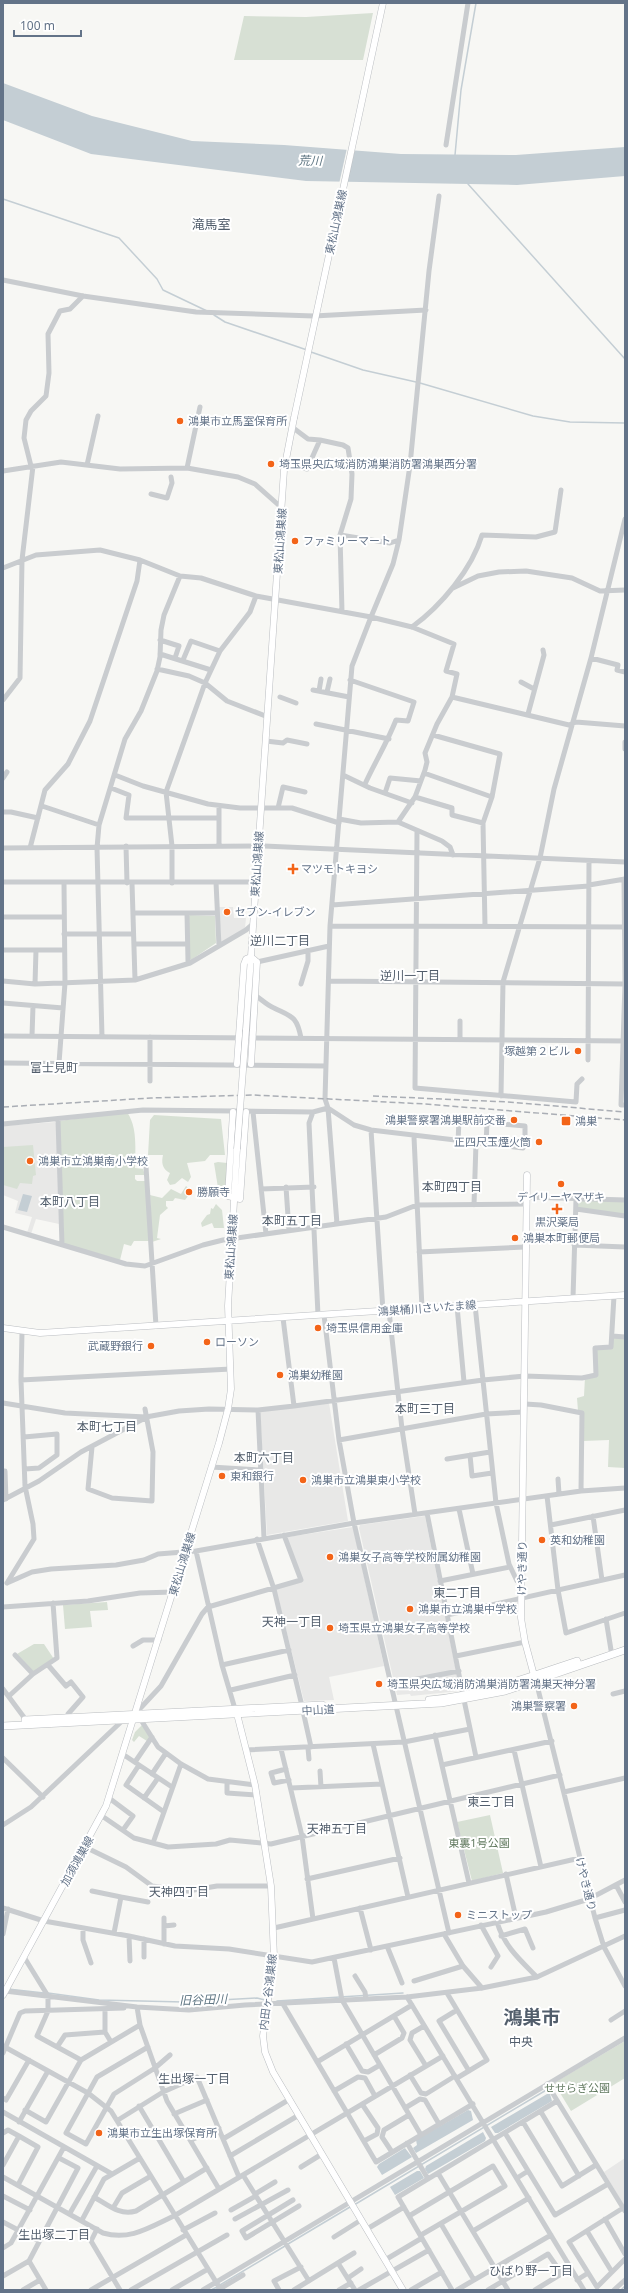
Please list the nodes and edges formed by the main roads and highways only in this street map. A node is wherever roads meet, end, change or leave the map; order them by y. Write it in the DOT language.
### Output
graph roads {
  1 [pos="383,3"];
  2 [pos="251,957"];
  3 [pos="237,1064"];
  4 [pos="251,1064"];
  5 [pos="233,1112"];
  6 [pos="250,1112"];
  7 [pos="527,1175"];
  8 [pos="234,1199"];
  9 [pos="625,1295"];
  10 [pos="525,1302"];
  11 [pos="229,1321"];
  12 [pos="3,1328"];
  13 [pos="625,1645"];
  14 [pos="625,1650"];
  15 [pos="535,1678"];
  16 [pos="236,1712"];
  17 [pos="134,1717"];
  18 [pos="3,1721"];
  19 [pos="3,1726"];
  20 [pos="4,1993"];
  21 [pos="403,2290"];
  1 -- 2 [label="main road, 東松山鴻巣線, bridge"];
  2 -- 3 [label="main road"];
  2 -- 4 [label="main road"];
  2 -- 8 [label="main road, 東松山鴻巣線, bridge"];
  5 -- 8 [label="main road"];
  6 -- 8 [label="main road"];
  7 -- 10 [label="main road, けやき通り"];
  8 -- 11 [label="main road, 東松山鴻巣線"];
  9 -- 10 [label="main road, 鴻巣桶川さいたま線"];
  10 -- 11 [label="main road, 鴻巣桶川さいたま線"];
  10 -- 15 [label="main road, けやき通り"];
  11 -- 12 [label="main road, 鴻巣桶川さいたま線"];
  11 -- 17 [label="main road, 東松山鴻巣線"];
  13 -- 15 [label="highway, 中山道"];
  14 -- 15 [label="highway, 中山道"];
  15 -- 16 [label="highway, 中山道"];
  16 -- 17 [label="highway, 中山道"];
  16 -- 17 [label="highway, 中山道"];
  16 -- 21 [label="main road, 内田ヶ谷鴻巣線"];
  17 -- 18 [label="highway, 中山道"];
  17 -- 19 [label="highway, 中山道"];
  17 -- 20 [label="main road, 加須鴻巣線"];
}
